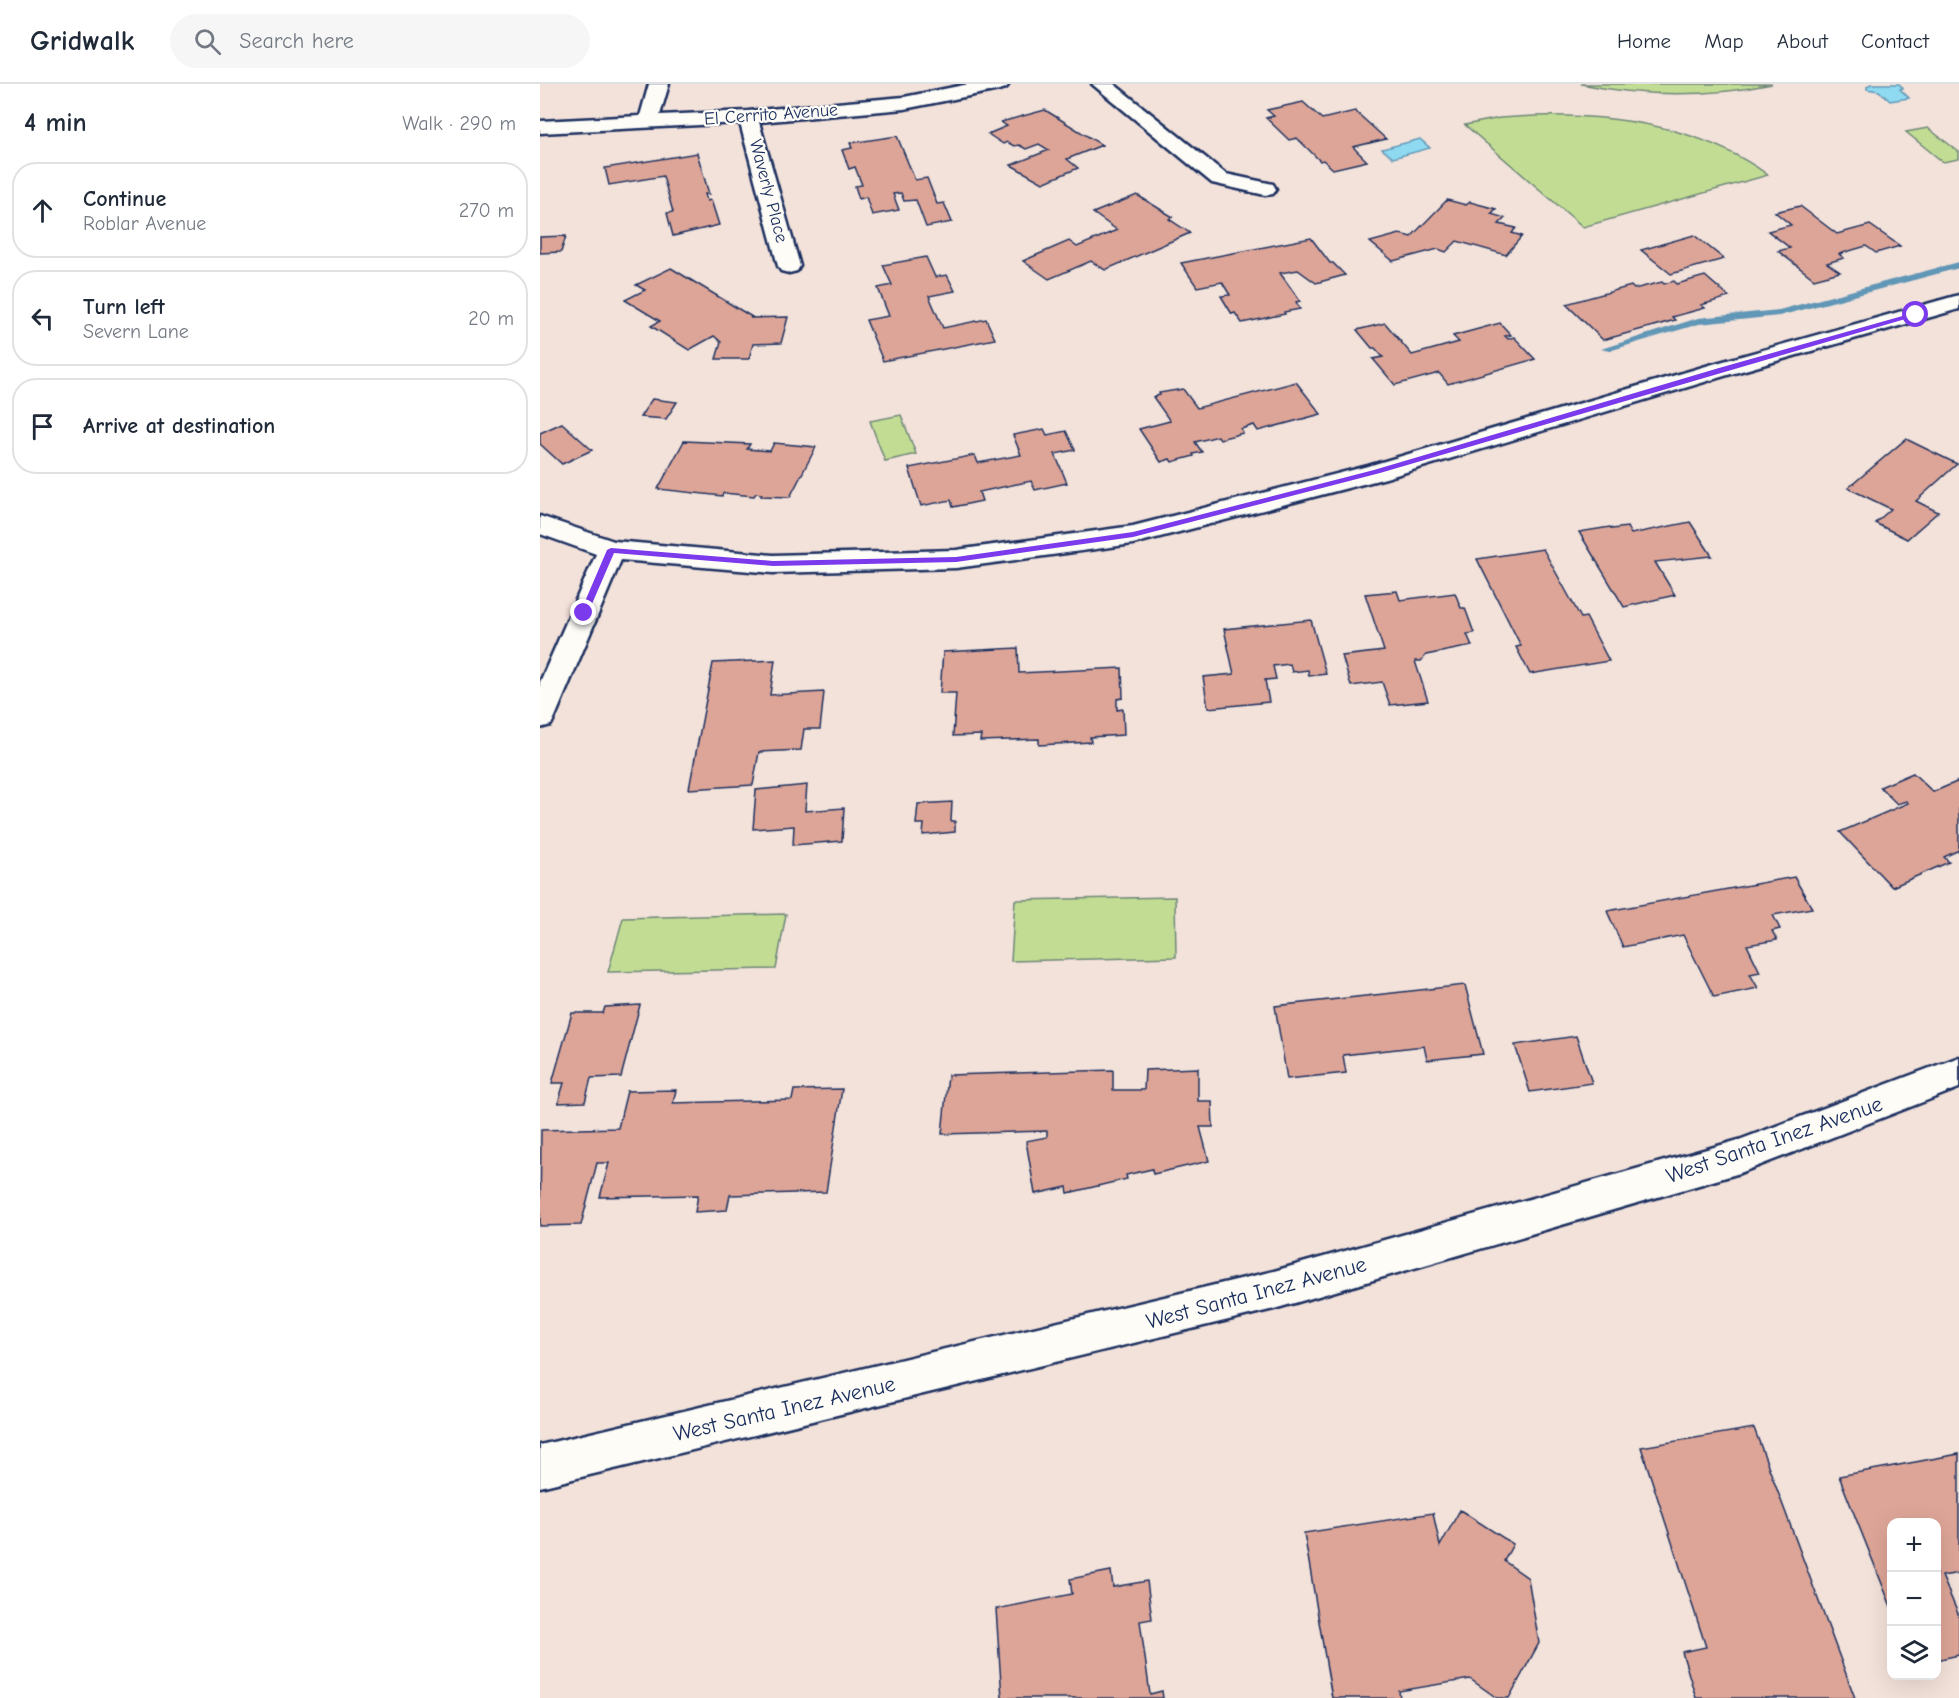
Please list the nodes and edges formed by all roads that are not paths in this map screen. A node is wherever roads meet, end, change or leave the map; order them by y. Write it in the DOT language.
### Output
graph roads {
  1 [pos="659,84"];
  2 [pos="999,84"];
  3 [pos="1102,84"];
  4 [pos="748,117"];
  5 [pos="648,123"];
  6 [pos="540,127"];
  7 [pos="1265,189"];
  8 [pos="789,266"];
  9 [pos="1959,302"];
  10 [pos="540,525"];
  11 [pos="611,550"];
  12 [pos="540,717"];
  13 [pos="1959,1072"];
  14 [pos="540,1466"];
  1 -- 5 [label="street"];
  2 -- 4 [label="street, El Cerrito Avenue"];
  3 -- 7 [label="street"];
  4 -- 5 [label="street, El Cerrito Avenue"];
  4 -- 8 [label="street, Waverly Place"];
  5 -- 6 [label="street, El Cerrito Avenue"];
  9 -- 11 [label="street"];
  10 -- 11 [label="street"];
  11 -- 12 [label="street"];
  13 -- 14 [label="street, West Santa Inez Avenue"];
}
